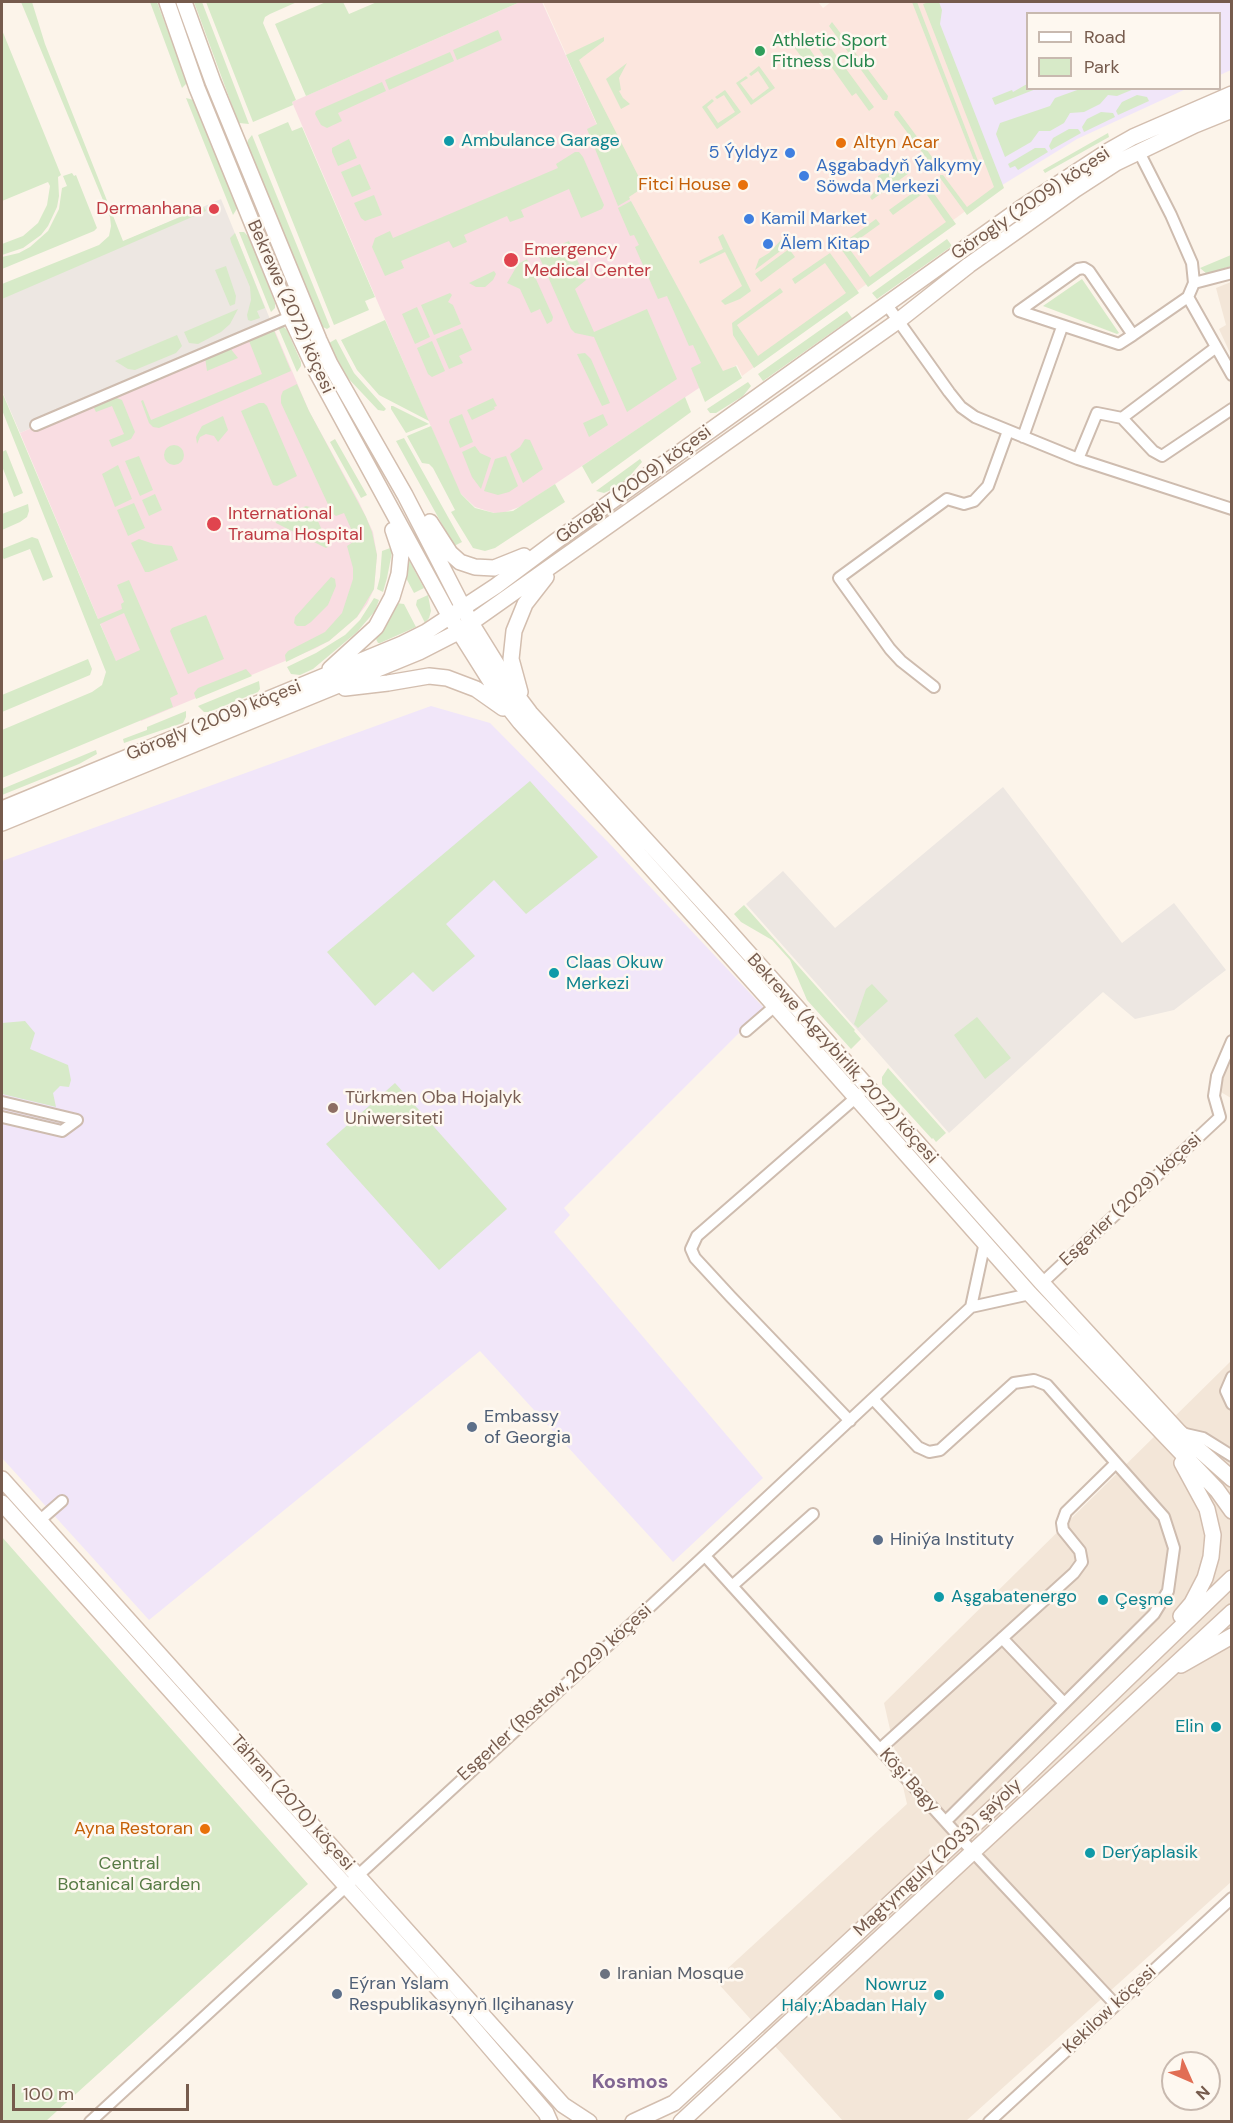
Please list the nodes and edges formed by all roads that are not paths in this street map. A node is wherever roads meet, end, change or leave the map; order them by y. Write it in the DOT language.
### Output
graph roads {
  1 [pos="166,2"];
  2 [pos="184,2"];
  3 [pos="1232,94"];
  4 [pos="1232,110"];
  5 [pos="1139,152"];
  6 [pos="1232,273"];
  7 [pos="1194,283"];
  8 [pos="1188,297"];
  9 [pos="887,305"];
  10 [pos="306,311"];
  11 [pos="290,316"];
  12 [pos="898,321"];
  13 [pos="1062,327"];
  14 [pos="1133,334"];
  15 [pos="1215,348"];
  16 [pos="1232,375"];
  17 [pos="1232,409"];
  18 [pos="1122,418"];
  19 [pos="36,425"];
  20 [pos="1008,431"];
  21 [pos="1023,436"];
  22 [pos="1078,459"];
  23 [pos="405,495"];
  24 [pos="386,501"];
  25 [pos="1232,509"];
  26 [pos="556,541"];
  27 [pos="566,554"];
  28 [pos="463,609"];
  29 [pos="450,617"];
  30 [pos="471,623"];
  31 [pos="458,632"];
  32 [pos="323,683"];
  33 [pos="934,687"];
  34 [pos="525,718"];
  35 [pos="2,809"];
  36 [pos="2,823"];
  37 [pos="775,1006"];
  38 [pos="746,1031"];
  39 [pos="1232,1041"];
  40 [pos="861,1092"];
  41 [pos="2,1102"];
  42 [pos="1226,1116"];
  43 [pos="2,1118"];
  44 [pos="985,1242"];
  45 [pos="1042,1283"];
  46 [pos="1030,1294"];
  47 [pos="971,1307"];
  48 [pos="1232,1377"];
  49 [pos="873,1399"];
  50 [pos="1232,1404"];
  51 [pos="850,1421"];
  52 [pos="1175,1437"];
  53 [pos="1232,1456"];
  54 [pos="1116,1463"];
  55 [pos="2,1479"];
  56 [pos="1232,1479"];
  57 [pos="63,1501"];
  58 [pos="2,1503"];
  59 [pos="1232,1511"];
  60 [pos="813,1514"];
  61 [pos="39,1521"];
  62 [pos="705,1556"];
  63 [pos="1232,1578"];
  64 [pos="732,1586"];
  65 [pos="1232,1612"];
  66 [pos="1232,1636"];
  67 [pos="1002,1638"];
  68 [pos="1145,1662"];
  69 [pos="1160,1677"];
  70 [pos="1064,1703"];
  71 [pos="880,1749"];
  72 [pos="945,1821"];
  73 [pos="960,1838"];
  74 [pos="972,1851"];
  75 [pos="352,1881"];
  76 [pos="1232,1898"];
  77 [pos="1115,2004"];
  78 [pos="90,2121"];
  79 [pos="550,2121"];
  80 [pos="589,2121"];
  81 [pos="633,2121"];
  82 [pos="681,2121"];
  83 [pos="988,2121"];
  1 -- 11 [label="main road, Bekrewe (2072) köçesi"];
  2 -- 10 [label="main road, Bekrewe (2072) köçesi"];
  3 -- 9 [label="main road, Görogly (2009) köçesi"];
  4 -- 5 [label="main road, Görogly (2009) köçesi"];
  5 -- 7 [label="street"];
  5 -- 12 [label="main road, Görogly (2009) köçesi"];
  6 -- 7 [label="street"];
  7 -- 8 [label="street"];
  8 -- 14 [label="street"];
  8 -- 15 [label="street"];
  9 -- 12 [label="street"];
  9 -- 26 [label="main road, Görogly (2009) köçesi"];
  10 -- 11 [label="street"];
  10 -- 23 [label="main road, Bekrewe (2072) köçesi"];
  11 -- 19 [label="street"];
  11 -- 24 [label="main road, Bekrewe (2072) köçesi"];
  12 -- 20 [label="street"];
  12 -- 27 [label="main road, Görogly (2009) köçesi"];
  13 -- 14 [label="street"];
  13 -- 14 [label="street"];
  13 -- 21 [label="street"];
  15 -- 16 [label="street"];
  15 -- 18 [label="street"];
  17 -- 18 [label="street"];
  18 -- 22 [label="street"];
  20 -- 21 [label="street"];
  20 -- 33 [label="street"];
  21 -- 22 [label="street"];
  22 -- 25 [label="street"];
  23 -- 26 [label="main road"];
  23 -- 28 [label="main road, Bekrewe (2072) köçesi"];
  24 -- 29 [label="main road, Bekrewe (2072) köçesi"];
  24 -- 32 [label="main road"];
  26 -- 28 [label="main road, Görogly (2009) köçesi"];
  27 -- 30 [label="main road, Görogly (2009) köçesi"];
  27 -- 34 [label="main road"];
  28 -- 29 [label="main road, Görogly (2009) köçesi"];
  28 -- 30 [label="main road, Bekrewe (2072) köçesi"];
  29 -- 31 [label="main road, Bekrewe (2072) köçesi"];
  29 -- 32 [label="main road, Görogly (2009) köçesi"];
  30 -- 31 [label="main road, Görogly (2009) köçesi"];
  30 -- 34 [label="main road, Bekrewe (Agzybirlik, 2072) köçesi"];
  31 -- 32 [label="main road, Görogly (2009) köçesi"];
  31 -- 34 [label="main road, Bekrewe (Agzybirlik, 2072) köçesi"];
  32 -- 34 [label="main road"];
  32 -- 35 [label="main road, Görogly (2009) köçesi"];
  32 -- 36 [label="main road, Görogly (2009) köçesi"];
  34 -- 37 [label="main road, Bekrewe (Agzybirlik, 2072) köçesi"];
  34 -- 40 [label="main road, Bekrewe (Agzybirlik, 2072) köçesi"];
  37 -- 38 [label="street"];
  37 -- 40 [label="main road, Bekrewe (Agzybirlik, 2072) köçesi"];
  39 -- 42 [label="street"];
  40 -- 44 [label="main road, Bekrewe (Agzybirlik, 2072) köçesi"];
  40 -- 45 [label="main road, Bekrewe (Agzybirlik, 2072) köçesi"];
  40 -- 51 [label="street"];
  41 -- 43 [label="street"];
  42 -- 45 [label="street, Esgerler (2029) köçesi"];
  44 -- 46 [label="main road, Bekrewe (Agzybirlik, 2072) köçesi"];
  44 -- 47 [label="street"];
  45 -- 52 [label="main road, Bekrewe (Agzybirlik, 2072) köçesi"];
  46 -- 47 [label="street"];
  46 -- 52 [label="main road, Bekrewe (Agzybirlik, 2072) köçesi"];
  47 -- 49 [label="street, Esgerler (Rostow, 2029) köçesi"];
  48 -- 50 [label="street"];
  49 -- 51 [label="street, Esgerler (Rostow, 2029) köçesi"];
  49 -- 54 [label="street"];
  51 -- 62 [label="street, Esgerler (Rostow, 2029) köçesi"];
  52 -- 53 [label="street"];
  52 -- 56 [label="main road, Bekrewe (Agzybirlik, 2072) köçesi"];
  52 -- 59 [label="main road, Bekrewe (Agzybirlik, 2072) köçesi"];
  52 -- 68 [label="main road"];
  54 -- 67 [label="street"];
  54 -- 70 [label="street"];
  55 -- 61 [label="main road, Tähran (2070) köçesi"];
  57 -- 61 [label="street"];
  58 -- 75 [label="main road, Tähran (2070) köçesi"];
  60 -- 64 [label="street"];
  61 -- 75 [label="main road, Tähran (2070) köçesi"];
  62 -- 64 [label="street, Köşi Bagy"];
  62 -- 75 [label="street, Esgerler (Rostow, 2029) köçesi"];
  63 -- 68 [label="main road, Magtymguly (2033) şaýoly"];
  64 -- 71 [label="street, Köşi Bagy"];
  65 -- 69 [label="main road, Magtymguly (2033) şaýoly"];
  66 -- 69 [label="main road"];
  67 -- 70 [label="street"];
  67 -- 71 [label="street"];
  68 -- 73 [label="main road, Magtymguly (2033) şaýoly"];
  69 -- 74 [label="main road, Magtymguly (2033) şaýoly"];
  70 -- 72 [label="street"];
  71 -- 72 [label="street, Köşi Bagy"];
  72 -- 73 [label="street, Köşi Bagy"];
  73 -- 74 [label="street, Köşi Bagy"];
  73 -- 81 [label="main road, Magtymguly (2033) şaýoly"];
  74 -- 77 [label="street, Köşi Bagy"];
  74 -- 82 [label="main road, Magtymguly (2033) şaýoly"];
  75 -- 78 [label="street, Esgerler (Rostow, 2029) köçesi"];
  75 -- 79 [label="main road, Tähran (2070) köçesi"];
  75 -- 80 [label="main road, Tähran (2070) köçesi"];
  76 -- 77 [label="street, Kekilow köçesi"];
  77 -- 83 [label="street, Kekilow köçesi"];
}
